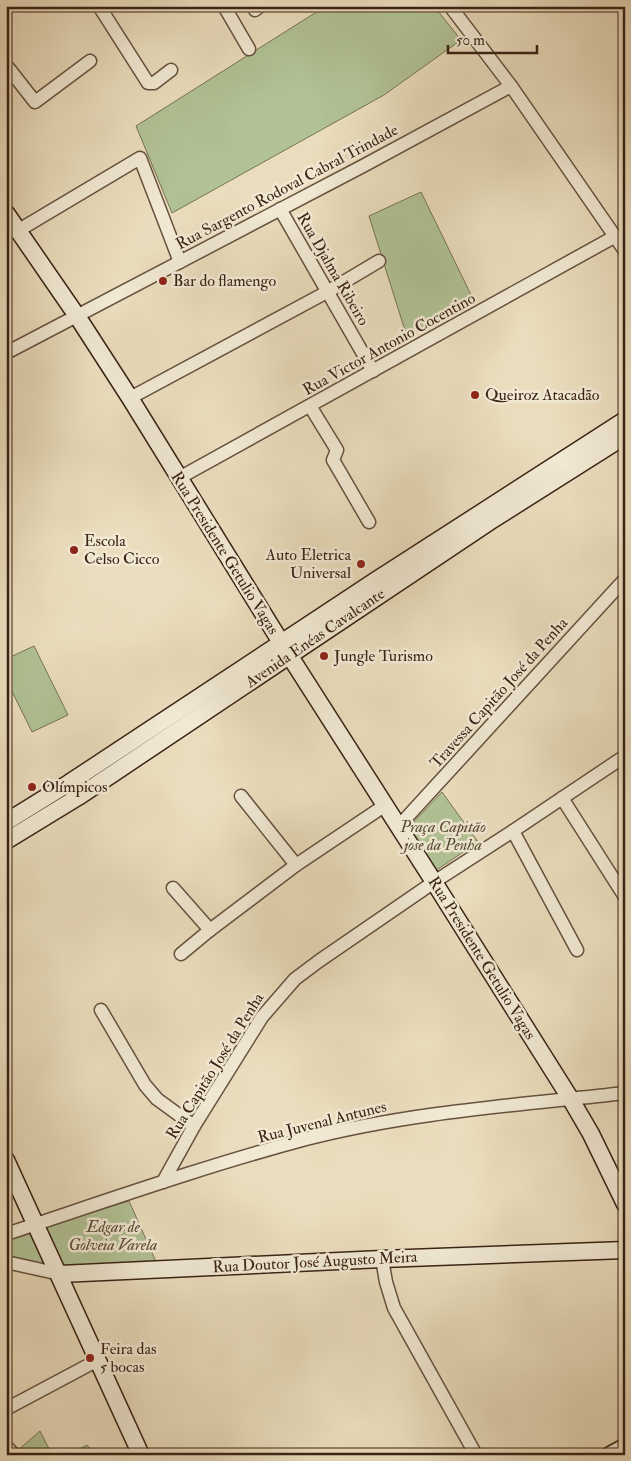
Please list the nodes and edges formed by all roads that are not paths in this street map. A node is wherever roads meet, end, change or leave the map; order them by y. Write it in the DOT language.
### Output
graph roads {
  1 [pos="99,6"];
  2 [pos="224,6"];
  3 [pos="450,6"];
  4 [pos="249,49"];
  5 [pos="90,61"];
  6 [pos="6,65"];
  7 [pos="171,70"];
  8 [pos="511,86"];
  9 [pos="280,209"];
  10 [pos="6,213"];
  11 [pos="19,230"];
  12 [pos="614,236"];
  13 [pos="625,251"];
  14 [pos="379,261"];
  15 [pos="180,262"];
  16 [pos="327,292"];
  17 [pos="77,316"];
  18 [pos="6,353"];
  19 [pos="373,372"];
  20 [pos="130,398"];
  21 [pos="310,406"];
  22 [pos="623,429"];
  23 [pos="179,478"];
  24 [pos="369,522"];
  25 [pos="625,579"];
  26 [pos="286,650"];
  27 [pos="625,756"];
  28 [pos="73,790"];
  29 [pos="241,796"];
  30 [pos="562,798"];
  31 [pos="384,806"];
  32 [pos="6,822"];
  33 [pos="398,828"];
  34 [pos="513,831"];
  35 [pos="6,841"];
  36 [pos="296,864"];
  37 [pos="434,882"];
  38 [pos="173,888"];
  39 [pos="625,898"];
  40 [pos="210,930"];
  41 [pos="577,950"];
  42 [pos="181,954"];
  43 [pos="102,1010"];
  44 [pos="625,1093"];
  45 [pos="570,1098"];
  46 [pos="194,1126"];
  47 [pos="6,1160"];
  48 [pos="164,1182"];
  49 [pos="625,1204"];
  50 [pos="36,1224"];
  51 [pos="6,1234"];
  52 [pos="625,1250"];
  53 [pos="382,1258"];
  54 [pos="6,1262"];
  55 [pos="60,1274"];
  56 [pos="98,1360"];
  57 [pos="6,1410"];
  58 [pos="6,1446"];
  59 [pos="625,1447"];
  60 [pos="14,1455"];
  61 [pos="141,1455"];
  62 [pos="476,1455"];
  63 [pos="610,1455"];
  1 -- 7 [label="street"];
  2 -- 4 [label="street"];
  3 -- 8 [label="street"];
  5 -- 6 [label="street"];
  8 -- 9 [label="street, Rua Sargento Rodoval Cabral Trindade"];
  8 -- 12 [label="street"];
  9 -- 15 [label="street, Rua Sargento Rodoval Cabral Trindade"];
  9 -- 16 [label="street, Rua Djalma Ribeiro"];
  10 -- 11 [label="street, Rua Presidente Getulio Vagas"];
  11 -- 15 [label="street"];
  11 -- 17 [label="street, Rua Presidente Getulio Vagas"];
  12 -- 13 [label="street"];
  12 -- 19 [label="street, Rua Victor Antonio Cocentino"];
  14 -- 16 [label="street"];
  15 -- 17 [label="street, Rua Sargento Rodoval Cabral Trindade"];
  16 -- 19 [label="street, Rua Djalma Ribeiro"];
  16 -- 20 [label="street"];
  17 -- 18 [label="street, Rua Sargento Rodoval Cabral Trindade"];
  17 -- 20 [label="street, Rua Presidente Getulio Vagas"];
  19 -- 21 [label="street, Rua Victor Antonio Cocentino"];
  20 -- 23 [label="street, Rua Presidente Getulio Vagas"];
  21 -- 23 [label="street, Rua Victor Antonio Cocentino"];
  21 -- 24 [label="street"];
  22 -- 26 [label="street, Avenida Enéas Cavalcante"];
  23 -- 26 [label="street, Rua Presidente Getulio Vagas"];
  25 -- 33 [label="street, Travessa Capitão José da Penha"];
  26 -- 28 [label="street, Avenida Enéas Cavalcante"];
  26 -- 31 [label="street, Rua Presidente Getulio Vagas"];
  27 -- 30 [label="street, Rua Capitão José da Penha"];
  28 -- 32 [label="street, Avenida Enéas Cavalcante"];
  28 -- 35 [label="street, Avenida Enéas Cavalcante"];
  29 -- 36 [label="street"];
  30 -- 34 [label="street, Rua Capitão José da Penha"];
  30 -- 39 [label="street"];
  31 -- 33 [label="street, Rua Presidente Getulio Vagas"];
  31 -- 36 [label="street"];
  33 -- 37 [label="street, Rua Presidente Getulio Vagas"];
  34 -- 37 [label="street, Rua Capitão José da Penha"];
  34 -- 41 [label="street"];
  36 -- 40 [label="street"];
  37 -- 45 [label="street, Rua Presidente Getulio Vagas"];
  37 -- 46 [label="street, Rua Capitão José da Penha"];
  38 -- 40 [label="street"];
  40 -- 42 [label="street"];
  43 -- 46 [label="street"];
  44 -- 45 [label="street, Rua Juvenal Antunes"];
  45 -- 48 [label="street, Rua Juvenal Antunes"];
  45 -- 49 [label="street, Rua Presidente Getulio Vagas"];
  46 -- 48 [label="street, Rua Capitão José da Penha"];
  47 -- 50 [label="street"];
  48 -- 50 [label="street, Rua Juvenal Antunes"];
  50 -- 51 [label="street, Rua Juvenal Antunes"];
  50 -- 55 [label="street"];
  52 -- 53 [label="street, Rua Doutor José Augusto Meira"];
  53 -- 55 [label="street, Rua Doutor José Augusto Meira"];
  53 -- 62 [label="street"];
  54 -- 55 [label="street, Rua Doutor José Augusto Meira"];
  55 -- 56 [label="street"];
  56 -- 57 [label="street"];
  56 -- 61 [label="street"];
  58 -- 60 [label="street"];
  59 -- 63 [label="street"];
}
